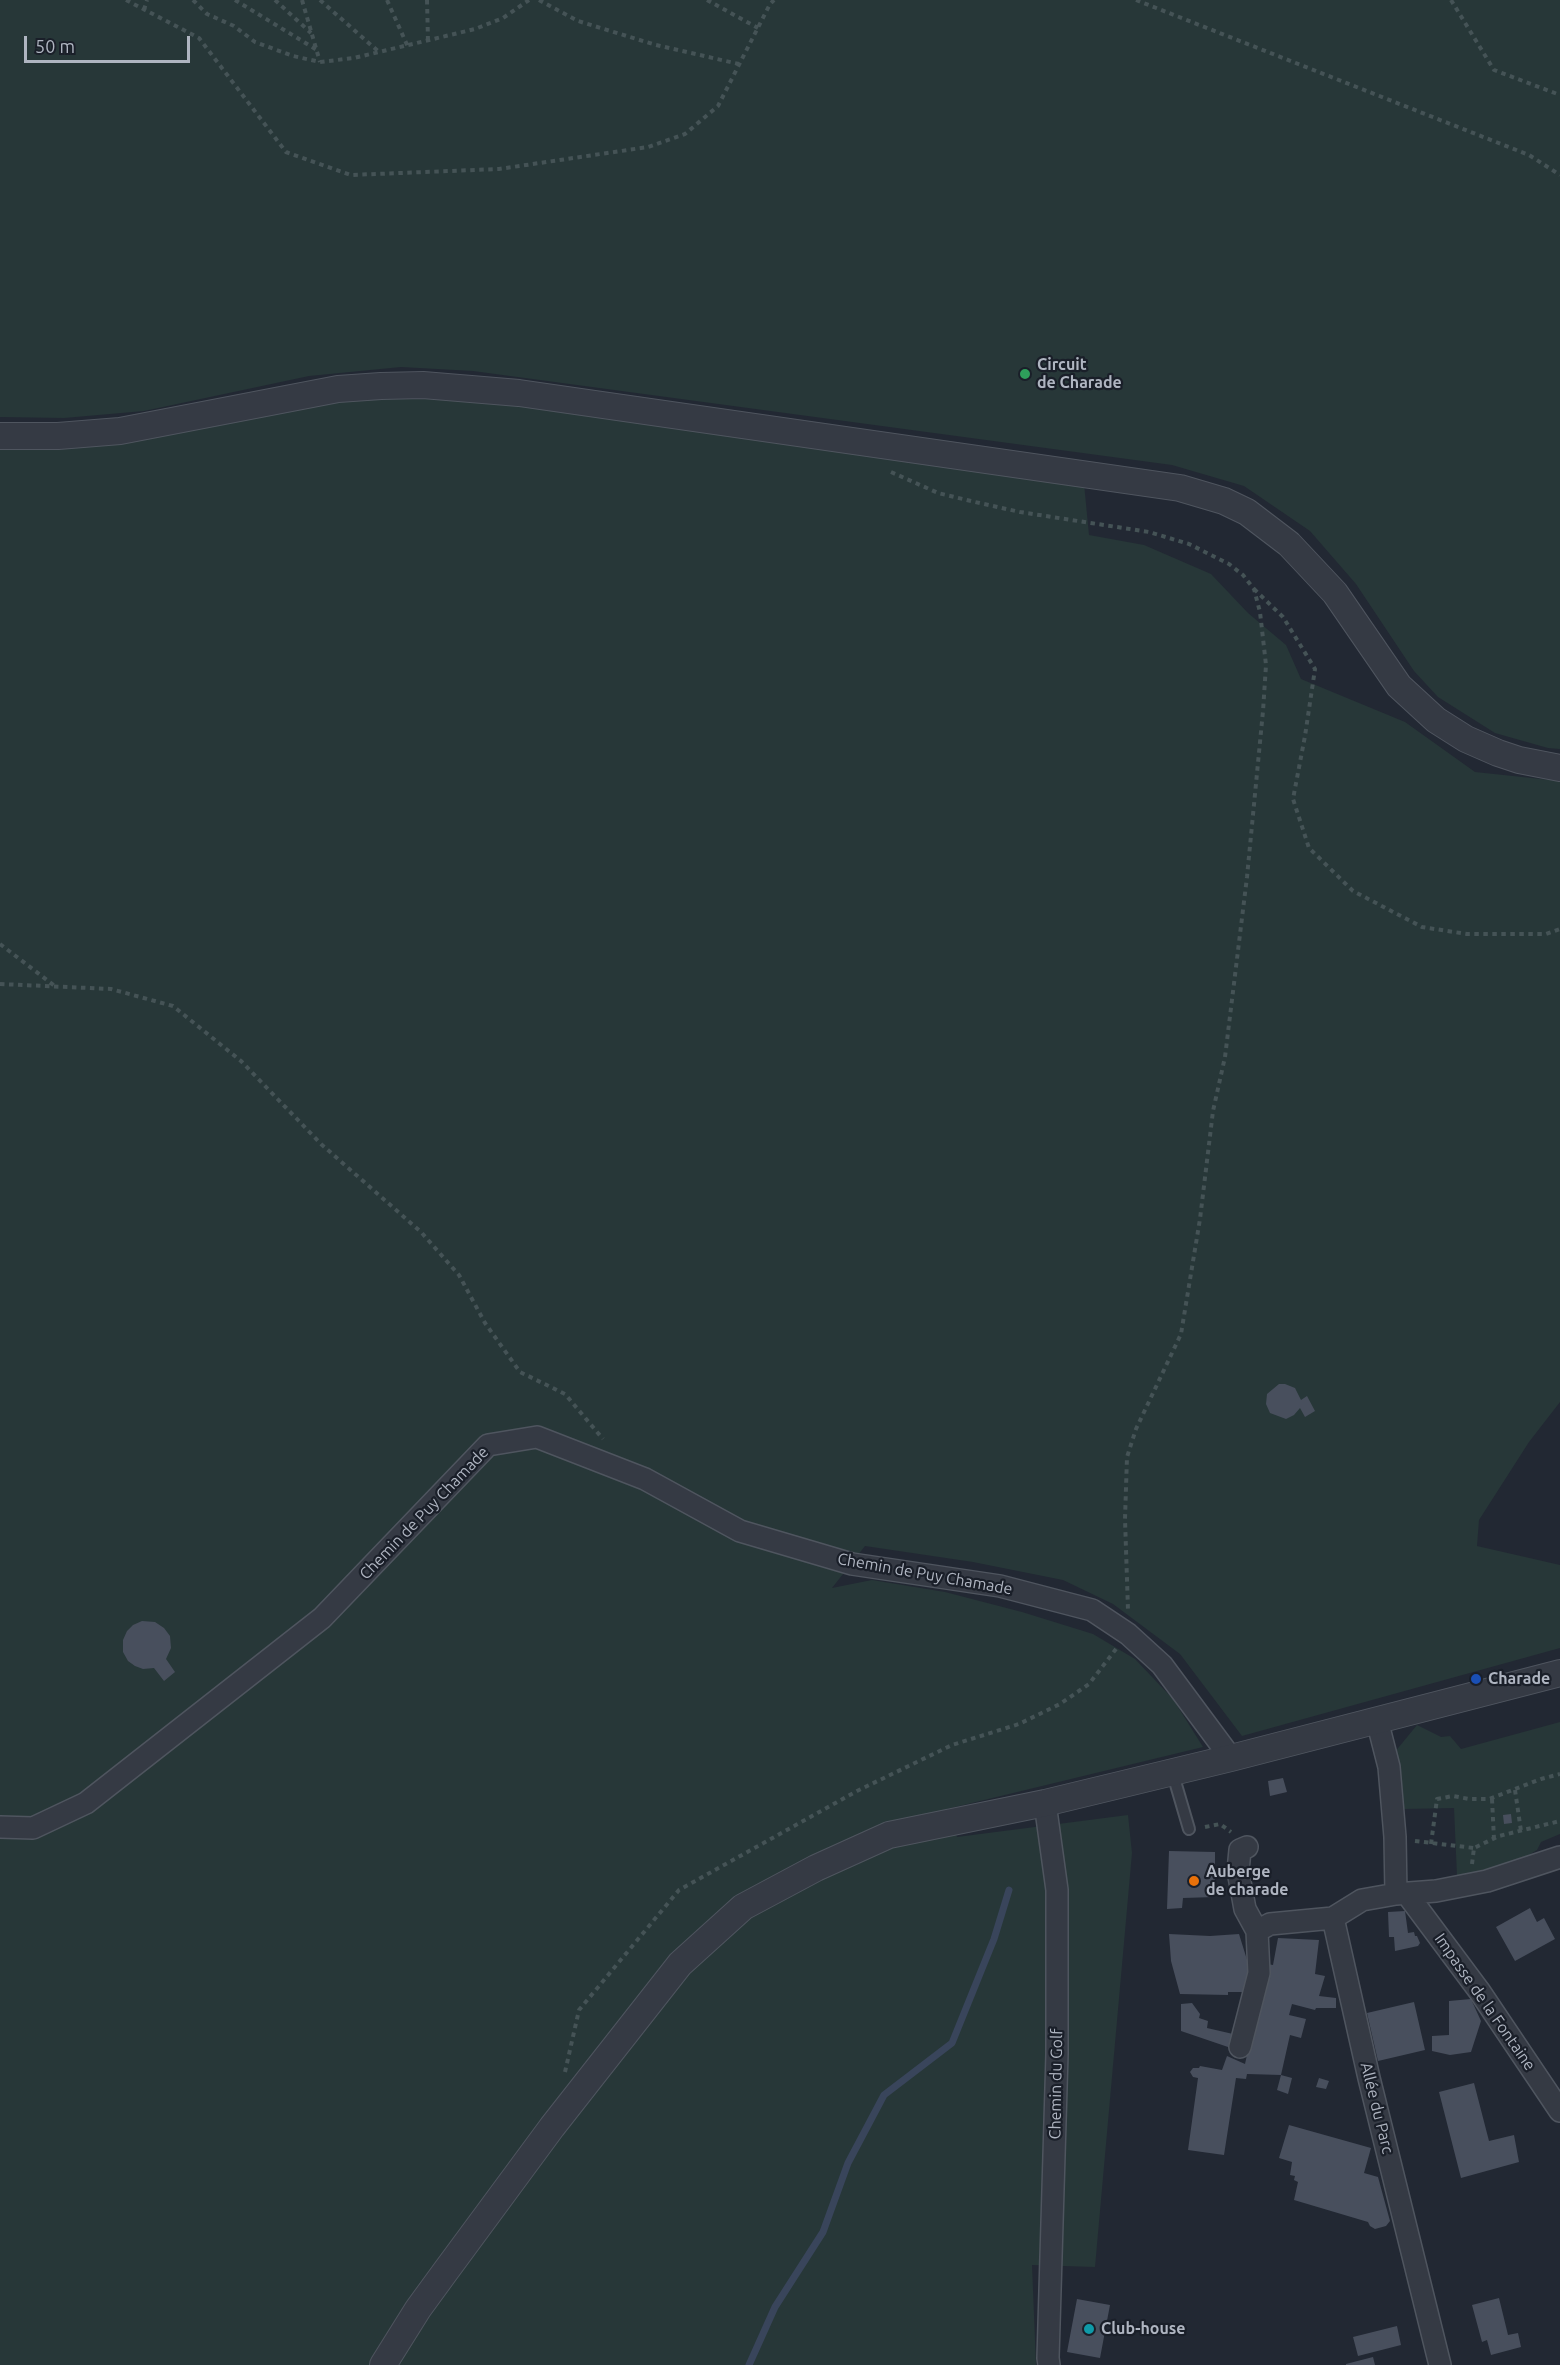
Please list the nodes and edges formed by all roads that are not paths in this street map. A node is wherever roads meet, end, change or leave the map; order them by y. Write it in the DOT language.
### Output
graph roads {
  1 [pos="0,436"];
  2 [pos="1560,768"];
  3 [pos="1560,1672"];
  4 [pos="1377,1720"];
  5 [pos="1230,1758"];
  6 [pos="1172,1771"];
  7 [pos="1045,1803"];
  8 [pos="0,1827"];
  9 [pos="1189,1829"];
  10 [pos="1247,1847"];
  11 [pos="1560,1857"];
  12 [pos="1402,1894"];
  13 [pos="1333,1918"];
  14 [pos="1257,1931"];
  15 [pos="1240,2047"];
  16 [pos="1560,2111"];
  17 [pos="382,2365"];
  18 [pos="1049,2365"];
  19 [pos="1440,2365"];
  1 -- 2 [label="street"];
  3 -- 4 [label="street"];
  4 -- 5 [label="street"];
  4 -- 12 [label="street"];
  5 -- 6 [label="street"];
  5 -- 8 [label="street, Chemin de Puy Chamade"];
  6 -- 7 [label="street"];
  6 -- 9 [label="lane"];
  7 -- 17 [label="street"];
  7 -- 18 [label="street, Chemin du Golf"];
  10 -- 14 [label="street"];
  11 -- 12 [label="street"];
  12 -- 13 [label="street"];
  12 -- 16 [label="street, Impasse de la Fontaine"];
  13 -- 14 [label="street"];
  13 -- 19 [label="street, Allée du Parc"];
  14 -- 15 [label="street"];
}
